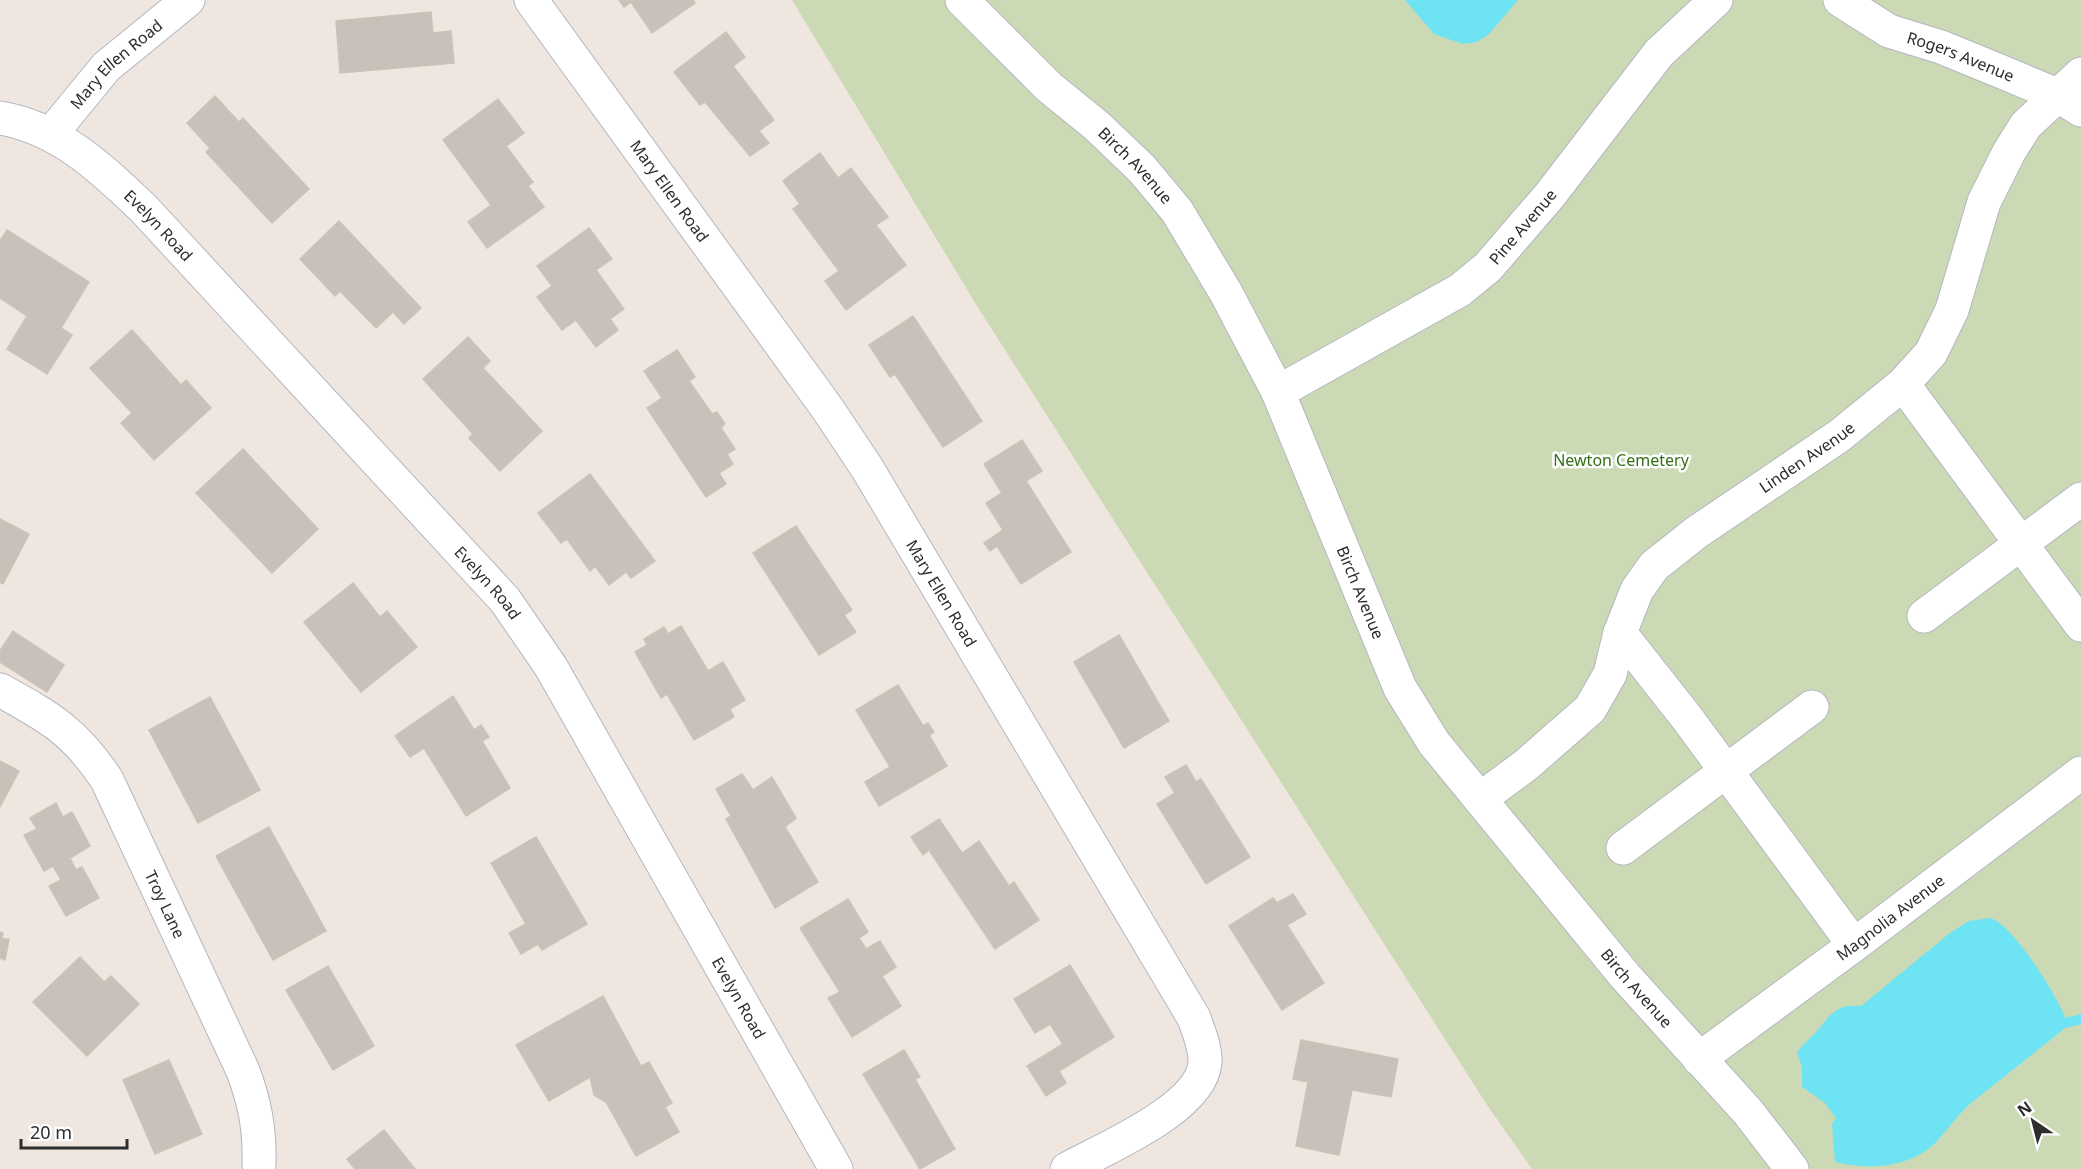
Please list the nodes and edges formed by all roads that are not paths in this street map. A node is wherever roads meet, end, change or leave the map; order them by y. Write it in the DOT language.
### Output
graph roads {
  1 [pos="188,0"];
  2 [pos="531,0"];
  3 [pos="962,0"];
  4 [pos="1716,0"];
  5 [pos="1840,0"];
  6 [pos="2081,74"];
  7 [pos="2069,103"];
  8 [pos="0,118"];
  9 [pos="51,134"];
  10 [pos="1902,384"];
  11 [pos="1278,392"];
  12 [pos="2081,499"];
  13 [pos="2021,544"];
  14 [pos="1924,616"];
  15 [pos="2081,625"];
  16 [pos="1620,633"];
  17 [pos="0,690"];
  18 [pos="1812,707"];
  19 [pos="1726,771"];
  20 [pos="2081,773"];
  21 [pos="1480,798"];
  22 [pos="1623,848"];
  23 [pos="1854,945"];
  24 [pos="1698,1059"];
  25 [pos="259,1164"];
  26 [pos="836,1169"];
  27 [pos="1067,1169"];
  28 [pos="1792,1169"];
  1 -- 9 [label="street, Mary Ellen Road"];
  2 -- 27 [label="street, Mary Ellen Road"];
  3 -- 11 [label="street, Birch Avenue"];
  4 -- 11 [label="street, Pine Avenue"];
  5 -- 7 [label="street, Rogers Avenue"];
  6 -- 7 [label="street, Linden Avenue"];
  7 -- 10 [label="street, Linden Avenue"];
  8 -- 9 [label="street, Evelyn Road"];
  9 -- 26 [label="street, Evelyn Road"];
  10 -- 13 [label="street"];
  10 -- 16 [label="street, Linden Avenue"];
  11 -- 21 [label="street, Birch Avenue"];
  12 -- 13 [label="street"];
  13 -- 14 [label="street"];
  13 -- 15 [label="street"];
  16 -- 19 [label="street"];
  16 -- 21 [label="street, Linden Avenue"];
  17 -- 25 [label="street, Troy Lane"];
  18 -- 19 [label="street"];
  19 -- 22 [label="street"];
  19 -- 23 [label="street"];
  20 -- 23 [label="street, Magnolia Avenue"];
  21 -- 24 [label="street, Birch Avenue"];
  23 -- 24 [label="street, Magnolia Avenue"];
  24 -- 28 [label="street, Birch Avenue"];
}
